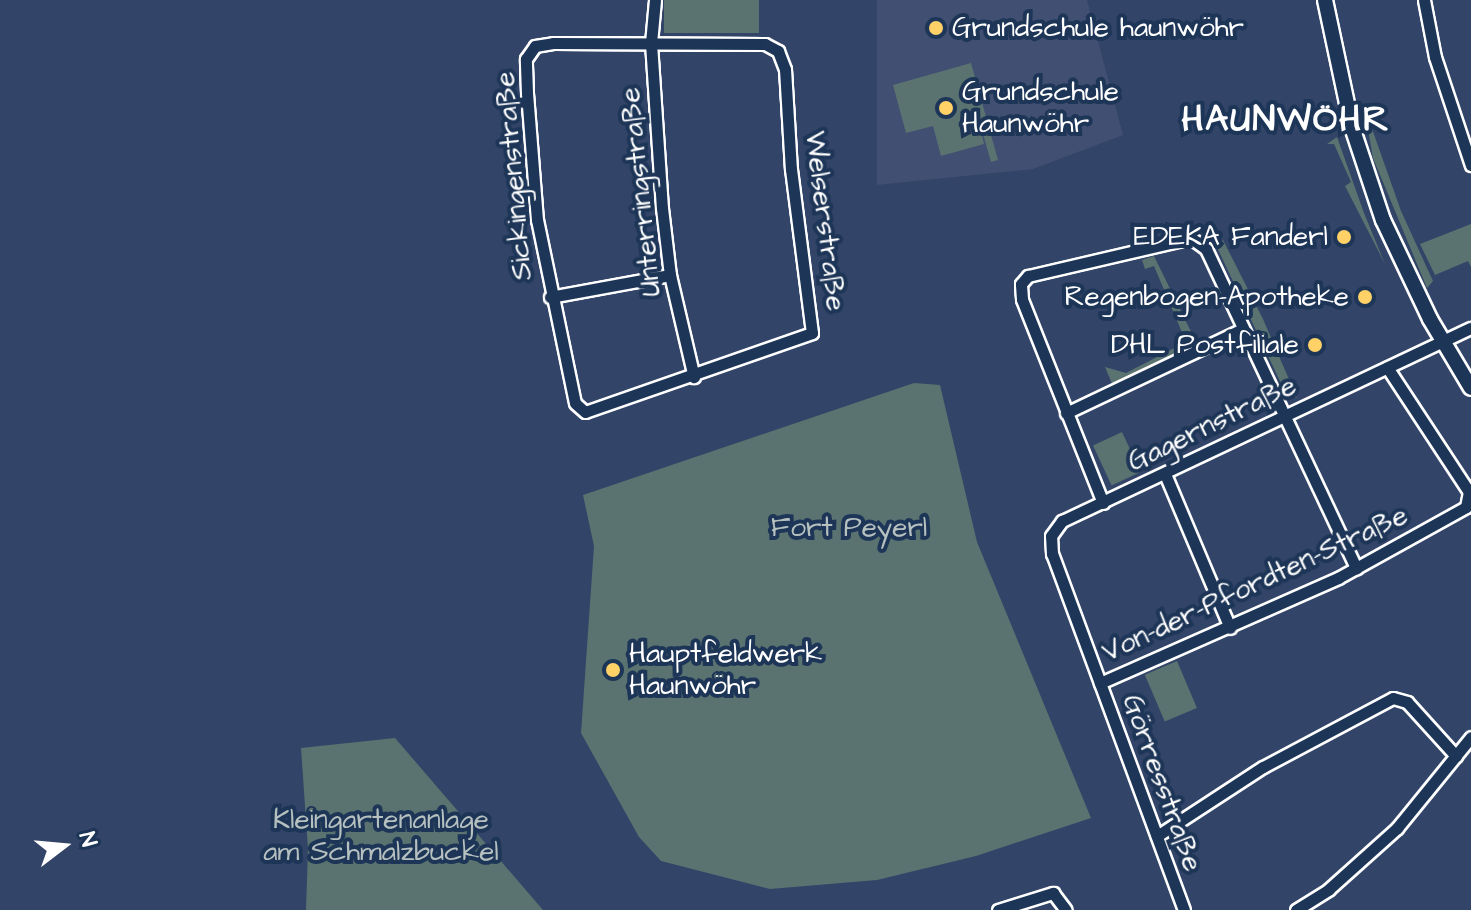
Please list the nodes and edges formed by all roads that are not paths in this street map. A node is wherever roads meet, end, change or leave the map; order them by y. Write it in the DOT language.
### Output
graph roads {
  1 [pos="655,0"];
  2 [pos="1325,0"];
  3 [pos="1424,0"];
  4 [pos="651,43"];
  5 [pos="1471,165"];
  6 [pos="670,275"];
  7 [pos="550,297"];
  8 [pos="1471,328"];
  9 [pos="1243,329"];
  10 [pos="1442,342"];
  11 [pos="1387,367"];
  12 [pos="694,377"];
  13 [pos="1471,388"];
  14 [pos="585,412"];
  15 [pos="1066,413"];
  16 [pos="1283,416"];
  17 [pos="1165,474"];
  18 [pos="1470,502"];
  19 [pos="1103,503"];
  20 [pos="1051,536"];
  21 [pos="1356,568"];
  22 [pos="1230,628"];
  23 [pos="1100,683"];
  24 [pos="1471,737"];
  25 [pos="1456,756"];
  26 [pos="1157,836"];
  27 [pos="998,910"];
  28 [pos="1066,910"];
  29 [pos="1184,910"];
  30 [pos="1296,910"];
  1 -- 4 [label="street, Unterringstraße"];
  2 -- 10 [label="street"];
  3 -- 5 [label="street"];
  4 -- 6 [label="street, Unterringstraße"];
  4 -- 7 [label="street, Sickingenstraße"];
  4 -- 12 [label="street, Welserstraße"];
  6 -- 7 [label="street"];
  6 -- 12 [label="street, Unterringstraße"];
  7 -- 14 [label="street, Sickingenstraße"];
  8 -- 10 [label="street, Gagernstraße"];
  9 -- 15 [label="street"];
  9 -- 15 [label="street"];
  9 -- 16 [label="street"];
  10 -- 11 [label="street, Gagernstraße"];
  10 -- 13 [label="street"];
  11 -- 16 [label="street, Gagernstraße"];
  11 -- 18 [label="street"];
  12 -- 14 [label="street, Welserstraße"];
  15 -- 19 [label="street"];
  16 -- 17 [label="street, Gagernstraße"];
  16 -- 21 [label="street"];
  17 -- 19 [label="street, Gagernstraße"];
  17 -- 22 [label="street"];
  18 -- 21 [label="street, Von-der-Pfordten-Straße"];
  19 -- 20 [label="street, Gagernstraße"];
  20 -- 23 [label="street, Görresstraße"];
  21 -- 22 [label="street, Von-der-Pfordten-Straße"];
  22 -- 23 [label="street, Von-der-Pfordten-Straße"];
  23 -- 26 [label="street, Görresstraße"];
  24 -- 25 [label="street"];
  25 -- 26 [label="street"];
  25 -- 30 [label="street"];
  26 -- 29 [label="street, Görresstraße"];
  27 -- 28 [label="street"];
}
